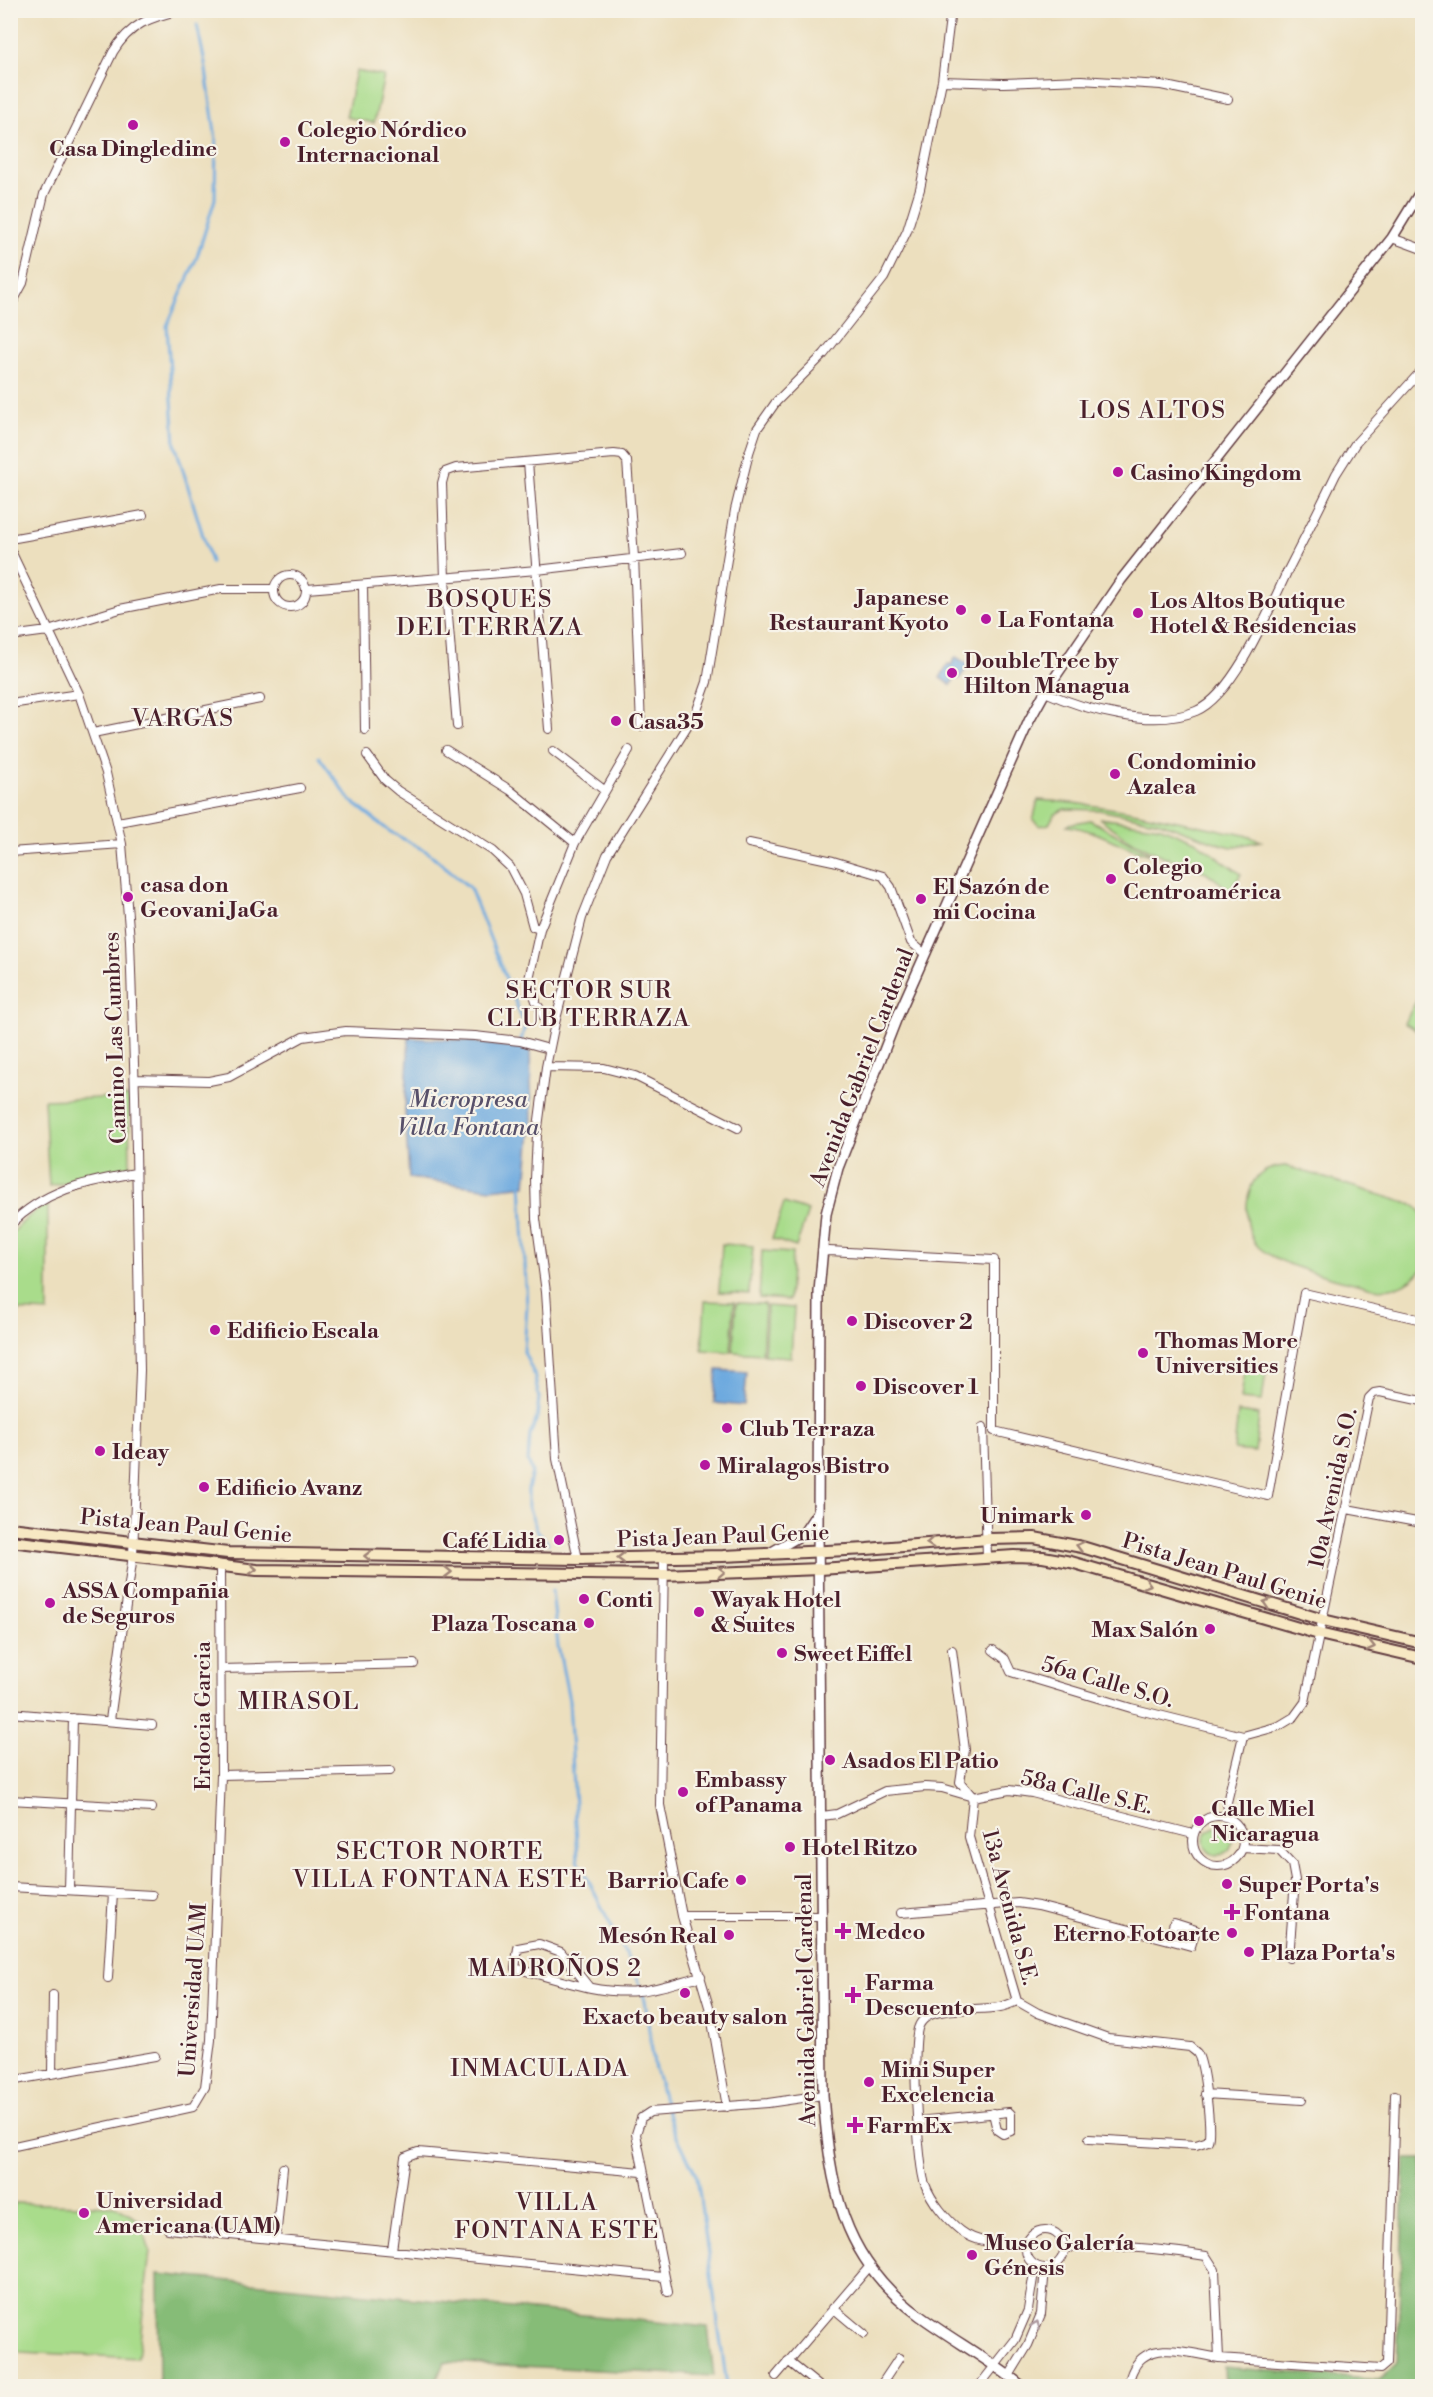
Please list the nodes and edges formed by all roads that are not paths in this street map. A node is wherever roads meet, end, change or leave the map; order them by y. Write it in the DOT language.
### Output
graph roads {
  1 [pos="181,10"];
  2 [pos="951,10"];
  3 [pos="942,81"];
  4 [pos="1228,99"];
  5 [pos="1422,189"];
  6 [pos="1392,238"];
  7 [pos="1422,249"];
  8 [pos="10,307"];
  9 [pos="1422,370"];
  10 [pos="528,462"];
  11 [pos="142,515"];
  12 [pos="10,539"];
  13 [pos="10,549"];
  14 [pos="681,553"];
  15 [pos="634,557"];
  16 [pos="13,563"];
  17 [pos="537,570"];
  18 [pos="445,579"];
  19 [pos="363,585"];
  20 [pos="273,589"];
  21 [pos="307,589"];
  22 [pos="48,631"];
  23 [pos="10,636"];
  24 [pos="1045,693"];
  25 [pos="79,694"];
  26 [pos="260,699"];
  27 [pos="10,704"];
  28 [pos="457,726"];
  29 [pos="641,726"];
  30 [pos="549,729"];
  31 [pos="365,730"];
  32 [pos="93,733"];
  33 [pos="446,750"];
  34 [pos="629,750"];
  35 [pos="554,751"];
  36 [pos="367,755"];
  37 [pos="300,788"];
  38 [pos="604,790"];
  39 [pos="118,822"];
  40 [pos="575,843"];
  41 [pos="749,843"];
  42 [pos="122,844"];
  43 [pos="10,852"];
  44 [pos="540,929"];
  45 [pos="925,954"];
  46 [pos="555,1023"];
  47 [pos="549,1049"];
  48 [pos="546,1067"];
  49 [pos="135,1079"];
  50 [pos="738,1128"];
  51 [pos="135,1173"];
  52 [pos="10,1225"];
  53 [pos="822,1252"];
  54 [pos="1422,1320"];
  55 [pos="1422,1401"];
  56 [pos="983,1427"];
  57 [pos="1347,1509"];
  58 [pos="818,1511"];
  59 [pos="1422,1523"];
  60 [pos="10,1529"];
  61 [pos="988,1539"];
  62 [pos="10,1541"];
  63 [pos="133,1548"];
  64 [pos="819,1552"];
  65 [pos="766,1554"];
  66 [pos="987,1557"];
  67 [pos="664,1558"];
  68 [pos="578,1559"];
  69 [pos="220,1567"];
  70 [pos="820,1569"];
  71 [pos="492,1573"];
  72 [pos="610,1574"];
  73 [pos="663,1575"];
  74 [pos="1323,1620"];
  75 [pos="1319,1634"];
  76 [pos="1422,1643"];
  77 [pos="952,1650"];
  78 [pos="993,1650"];
  79 [pos="1422,1658"];
  80 [pos="414,1664"];
  81 [pos="220,1669"];
  82 [pos="10,1713"];
  83 [pos="73,1718"];
  84 [pos="110,1720"];
  85 [pos="152,1725"];
  86 [pos="1243,1736"];
  87 [pos="390,1771"];
  88 [pos="221,1775"];
  89 [pos="1422,1777"];
  90 [pos="1422,1785"];
  91 [pos="973,1797"];
  92 [pos="10,1800"];
  93 [pos="72,1804"];
  94 [pos="152,1808"];
  95 [pos="822,1816"];
  96 [pos="1229,1818"];
  97 [pos="218,1829"];
  98 [pos="1193,1834"];
  99 [pos="1242,1848"];
  100 [pos="10,1887"];
  101 [pos="69,1890"];
  102 [pos="113,1893"];
  103 [pos="152,1895"];
  104 [pos="988,1906"];
  105 [pos="901,1913"];
  106 [pos="682,1916"];
  107 [pos="822,1916"];
  108 [pos="1169,1940"];
  109 [pos="1289,1958"];
  110 [pos="701,1976"];
  111 [pos="108,1978"];
  112 [pos="589,1987"];
  113 [pos="53,1995"];
  114 [pos="1017,2001"];
  115 [pos="154,2056"];
  116 [pos="52,2074"];
  117 [pos="10,2081"];
  118 [pos="1205,2094"];
  119 [pos="823,2095"];
  120 [pos="1395,2096"];
  121 [pos="1302,2100"];
  122 [pos="727,2107"];
  123 [pos="993,2113"];
  124 [pos="918,2121"];
  125 [pos="1089,2139"];
  126 [pos="10,2147"];
  127 [pos="282,2168"];
  128 [pos="642,2172"];
  129 [pos="168,2229"];
  130 [pos="276,2239"];
  131 [pos="1026,2245"];
  132 [pos="1064,2248"];
  133 [pos="392,2250"];
  134 [pos="870,2266"];
  135 [pos="1035,2266"];
  136 [pos="1045,2268"];
  137 [pos="663,2277"];
  138 [pos="668,2292"];
  139 [pos="833,2308"];
  140 [pos="864,2334"];
  141 [pos="899,2358"];
  142 [pos="1219,2358"];
  143 [pos="788,2361"];
  144 [pos="995,2366"];
  145 [pos="776,2376"];
  146 [pos="1009,2376"];
  147 [pos="819,2386"];
  148 [pos="891,2386"];
  149 [pos="979,2386"];
  150 [pos="1022,2386"];
  151 [pos="1129,2386"];
  1 -- 8 [label="street"];
  2 -- 3 [label="street"];
  3 -- 4 [label="street"];
  3 -- 46 [label="street"];
  5 -- 6 [label="street, Avenida Gabriel Cardenal"];
  6 -- 7 [label="street"];
  6 -- 24 [label="street, Avenida Gabriel Cardenal"];
  9 -- 24 [label="street"];
  10 -- 15 [label="street"];
  10 -- 17 [label="street"];
  10 -- 18 [label="street"];
  11 -- 12 [label="street"];
  13 -- 16 [label="street, Camino Las Cumbres"];
  14 -- 15 [label="street"];
  15 -- 17 [label="street"];
  15 -- 29 [label="street"];
  16 -- 22 [label="street, Camino Las Cumbres"];
  17 -- 18 [label="street"];
  17 -- 30 [label="street"];
  18 -- 19 [label="street"];
  18 -- 28 [label="street"];
  19 -- 21 [label="street"];
  19 -- 31 [label="street"];
  20 -- 21 [label="street"];
  20 -- 21 [label="street"];
  20 -- 22 [label="street"];
  22 -- 23 [label="street"];
  22 -- 25 [label="street, Camino Las Cumbres"];
  24 -- 45 [label="street, Avenida Gabriel Cardenal"];
  25 -- 27 [label="street"];
  25 -- 32 [label="street, Camino Las Cumbres"];
  26 -- 32 [label="street"];
  32 -- 39 [label="street, Camino Las Cumbres"];
  33 -- 40 [label="street"];
  34 -- 38 [label="street"];
  35 -- 38 [label="street"];
  36 -- 44 [label="street"];
  37 -- 39 [label="street"];
  38 -- 40 [label="street"];
  39 -- 42 [label="street, Camino Las Cumbres"];
  40 -- 44 [label="street"];
  41 -- 45 [label="street"];
  42 -- 43 [label="street"];
  42 -- 49 [label="street, Camino Las Cumbres"];
  44 -- 46 [label="street"];
  45 -- 53 [label="street, Avenida Gabriel Cardenal"];
  46 -- 47 [label="street"];
  47 -- 48 [label="street"];
  47 -- 49 [label="street"];
  48 -- 50 [label="street"];
  48 -- 68 [label="street"];
  49 -- 51 [label="street, Camino Las Cumbres"];
  51 -- 52 [label="street"];
  51 -- 63 [label="street, Camino Las Cumbres"];
  53 -- 54 [label="street"];
  53 -- 58 [label="street, Avenida Gabriel Cardenal"];
  55 -- 57 [label="street, 10a Avenida S.O."];
  56 -- 61 [label="street"];
  57 -- 59 [label="street"];
  57 -- 74 [label="street, 10a Avenida S.O."];
  58 -- 64 [label="street, Avenida Gabriel Cardenal"];
  58 -- 65 [label="street"];
  60 -- 63 [label="main road, Pista Jean Paul Genie"];
  61 -- 64 [label="main road, Pista Jean Paul Genie, one-way"];
  61 -- 66 [label="street"];
  74 -- 61 [label="main road, Pista Jean Paul Genie, one-way"];
  62 -- 63 [label="main road"];
  68 -- 63 [label="main road, Pista Jean Paul Genie, one-way"];
  63 -- 69 [label="main road, Pista Jean Paul Genie"];
  63 -- 84 [label="street, Camino Las Cumbres"];
  64 -- 65 [label="main road, Pista Jean Paul Genie"];
  64 -- 70 [label="street, Avenida Gabriel Cardenal"];
  65 -- 67 [label="main road, Pista Jean Paul Genie"];
  66 -- 70 [label="main road, Pista Jean Paul Genie"];
  66 -- 75 [label="main road, Pista Jean Paul Genie, one-way"];
  67 -- 68 [label="main road, Pista Jean Paul Genie, one-way"];
  67 -- 73 [label="street"];
  68 -- 71 [label="main road"];
  68 -- 72 [label="main road"];
  69 -- 71 [label="main road, Pista Jean Paul Genie, one-way"];
  69 -- 81 [label="street, Erdocia Garcia"];
  73 -- 70 [label="main road, Pista Jean Paul Genie, one-way"];
  70 -- 95 [label="street, Avenida Gabriel Cardenal"];
  71 -- 72 [label="main road, Pista Jean Paul Genie"];
  72 -- 73 [label="main road, Pista Jean Paul Genie"];
  73 -- 106 [label="street"];
  74 -- 75 [label="street, 10a Avenida S.O."];
  74 -- 76 [label="main road, Pista Jean Paul Genie"];
  75 -- 79 [label="main road, Pista Jean Paul Genie, one-way"];
  75 -- 86 [label="street, 10a Avenida S.O."];
  77 -- 91 [label="street"];
  78 -- 86 [label="street, 56a Calle S.O."];
  80 -- 81 [label="street"];
  81 -- 88 [label="street, Erdocia Garcia"];
  82 -- 83 [label="street"];
  83 -- 84 [label="street"];
  83 -- 93 [label="street"];
  84 -- 85 [label="street"];
  86 -- 96 [label="street"];
  87 -- 88 [label="street"];
  88 -- 97 [label="street, Erdocia Garcia"];
  89 -- 90 [label="street"];
  91 -- 95 [label="street"];
  91 -- 98 [label="street, 58a Calle S.E."];
  91 -- 104 [label="street, 13a Avenida S.E."];
  92 -- 93 [label="street"];
  93 -- 94 [label="street"];
  93 -- 101 [label="street"];
  95 -- 107 [label="street, Avenida Gabriel Cardenal"];
  96 -- 98 [label="street"];
  96 -- 99 [label="street"];
  97 -- 126 [label="street, Universidad UAM"];
  98 -- 99 [label="street"];
  99 -- 109 [label="street"];
  100 -- 101 [label="street"];
  101 -- 102 [label="street"];
  102 -- 103 [label="street"];
  102 -- 111 [label="street"];
  104 -- 105 [label="street"];
  104 -- 108 [label="street"];
  104 -- 114 [label="street, 13a Avenida S.E."];
  106 -- 107 [label="street"];
  106 -- 110 [label="street"];
  107 -- 119 [label="street, Avenida Gabriel Cardenal"];
  110 -- 112 [label="street"];
  110 -- 122 [label="street"];
  112 -- 112 [label="street"];
  113 -- 116 [label="street"];
  114 -- 118 [label="street"];
  114 -- 124 [label="street"];
  115 -- 116 [label="street"];
  116 -- 117 [label="street"];
  118 -- 121 [label="street"];
  118 -- 125 [label="street"];
  119 -- 122 [label="street"];
  119 -- 134 [label="street, Avenida Gabriel Cardenal"];
  120 -- 142 [label="street"];
  122 -- 128 [label="street"];
  123 -- 124 [label="street"];
  124 -- 131 [label="street"];
  127 -- 130 [label="street"];
  128 -- 133 [label="street"];
  128 -- 137 [label="street"];
  129 -- 130 [label="street"];
  130 -- 133 [label="street"];
  131 -- 132 [label="street"];
  131 -- 135 [label="street"];
  132 -- 136 [label="street"];
  132 -- 142 [label="street"];
  133 -- 137 [label="street"];
  134 -- 139 [label="street"];
  134 -- 144 [label="street, Avenida Gabriel Cardenal"];
  135 -- 136 [label="street"];
  135 -- 144 [label="street"];
  146 -- 136 [label="street, one-way"];
  137 -- 138 [label="street"];
  139 -- 140 [label="street"];
  139 -- 143 [label="street"];
  141 -- 148 [label="street"];
  142 -- 151 [label="street"];
  143 -- 145 [label="street"];
  143 -- 147 [label="street"];
  144 -- 146 [label="street, Avenida Gabriel Cardenal"];
  144 -- 149 [label="street"];
  146 -- 150 [label="street, Avenida Gabriel Cardenal"];
}
